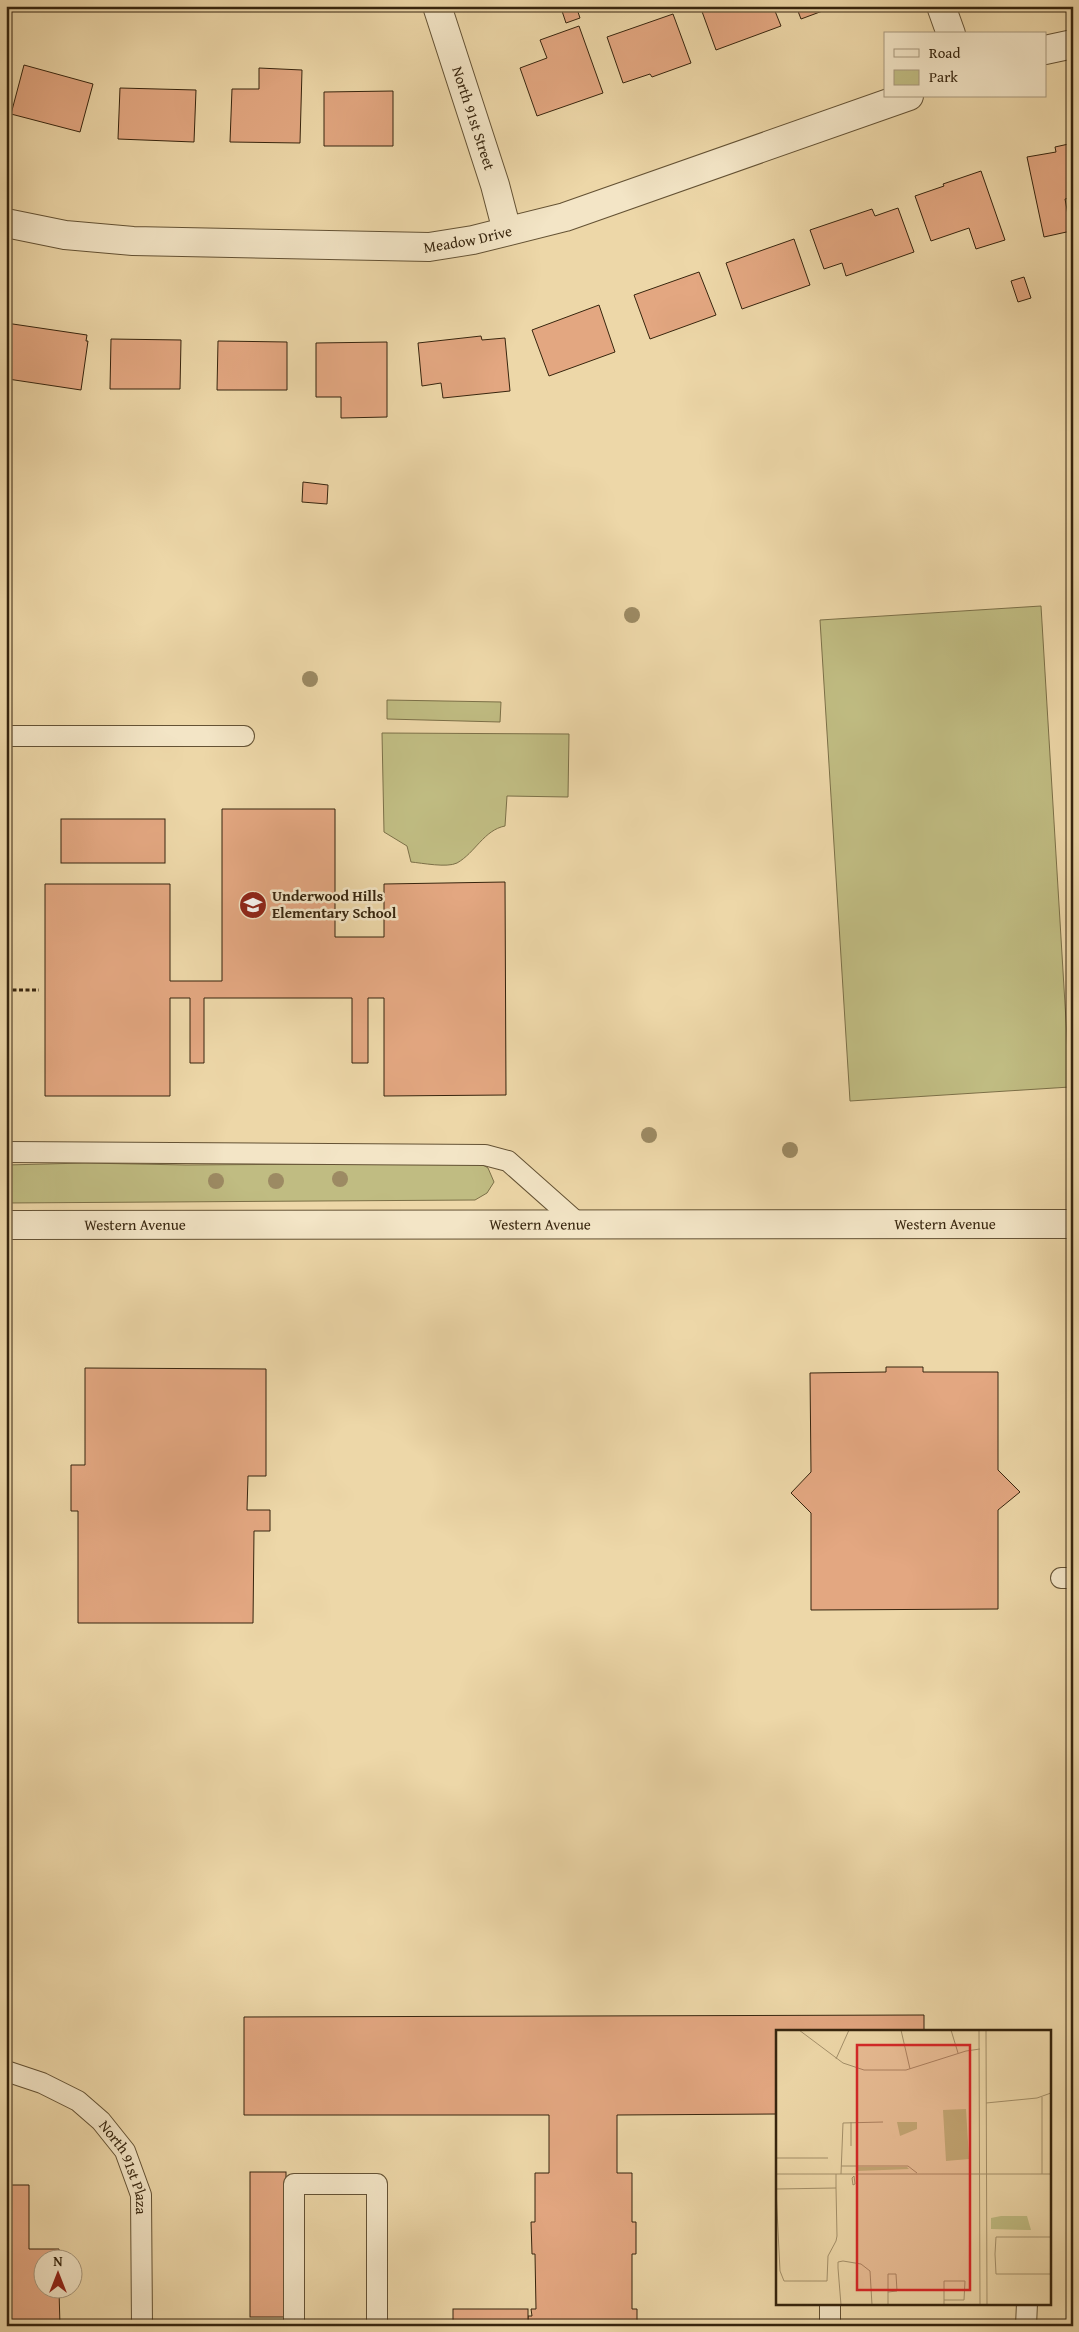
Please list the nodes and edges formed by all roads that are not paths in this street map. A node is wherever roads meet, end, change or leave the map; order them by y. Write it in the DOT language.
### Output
graph roads {
  1 [pos="437,6"];
  2 [pos="941,6"];
  3 [pos="950,32"];
  4 [pos="1073,44"];
  5 [pos="1046,50"];
  6 [pos="903,98"];
  7 [pos="6,223"];
  8 [pos="507,231"];
  9 [pos="6,736"];
  10 [pos="244,736"];
  11 [pos="6,1152"];
  12 [pos="579,1224"];
  13 [pos="1073,1224"];
  14 [pos="6,1225"];
  15 [pos="6,2071"];
  16 [pos="830,2304"];
  17 [pos="1027,2304"];
  18 [pos="142,2326"];
  19 [pos="294,2326"];
  20 [pos="378,2326"];
  21 [pos="830,2326"];
  22 [pos="1026,2326"];
  1 -- 8 [label="street, North 91st Street"];
  2 -- 3 [label="street"];
  4 -- 5 [label="street"];
  6 -- 8 [label="street, Meadow Drive"];
  7 -- 8 [label="street, Meadow Drive"];
  9 -- 10 [label="lane"];
  11 -- 12 [label="lane"];
  12 -- 13 [label="street, Western Avenue"];
  12 -- 14 [label="street, Western Avenue"];
  15 -- 18 [label="lane, North 91st Plaza"];
  16 -- 21 [label="lane"];
  17 -- 22 [label="lane"];
  19 -- 20 [label="lane"];
}
